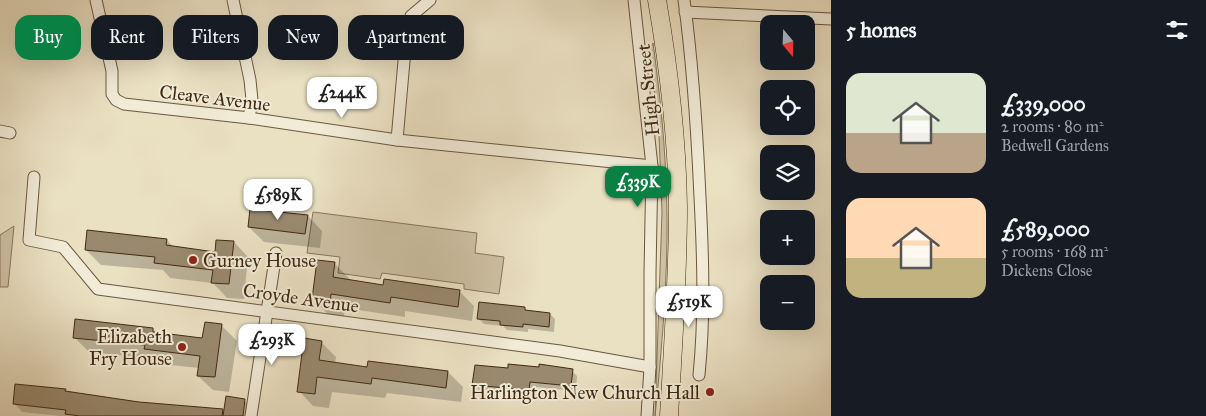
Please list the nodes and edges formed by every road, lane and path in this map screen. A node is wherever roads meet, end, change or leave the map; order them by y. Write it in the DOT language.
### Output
graph roads {
  1 [pos="96,0"];
  2 [pos="233,0"];
  3 [pos="430,0"];
  4 [pos="628,0"];
  5 [pos="634,0"];
  6 [pos="657,0"];
  7 [pos="684,0"];
  8 [pos="686,12"];
  9 [pos="831,19"];
  10 [pos="249,118"];
  11 [pos="397,140"];
  12 [pos="652,166"];
  13 [pos="34,177"];
  14 [pos="276,253"];
  15 [pos="268,312"];
  16 [pos="650,367"];
  17 [pos="699,375"];
  18 [pos="251,416"];
  19 [pos="647,416"];
  20 [pos="670,416"];
  1 -- 10 [label="street, Cleave Avenue"];
  2 -- 10 [label="street"];
  3 -- 11 [label="street"];
  4 -- 5 [label="street"];
  5 -- 12 [label="street"];
  6 -- 20 [label="main road, High Street"];
  7 -- 8 [label="street"];
  8 -- 9 [label="street"];
  8 -- 17 [label="street"];
  10 -- 11 [label="street, Cleave Avenue"];
  11 -- 12 [label="street, Cleave Avenue"];
  12 -- 16 [label="street"];
  13 -- 15 [label="street, Croyde Avenue"];
  14 -- 15 [label="street"];
  15 -- 16 [label="street, Croyde Avenue"];
  15 -- 18 [label="street"];
  16 -- 19 [label="street"];
}
